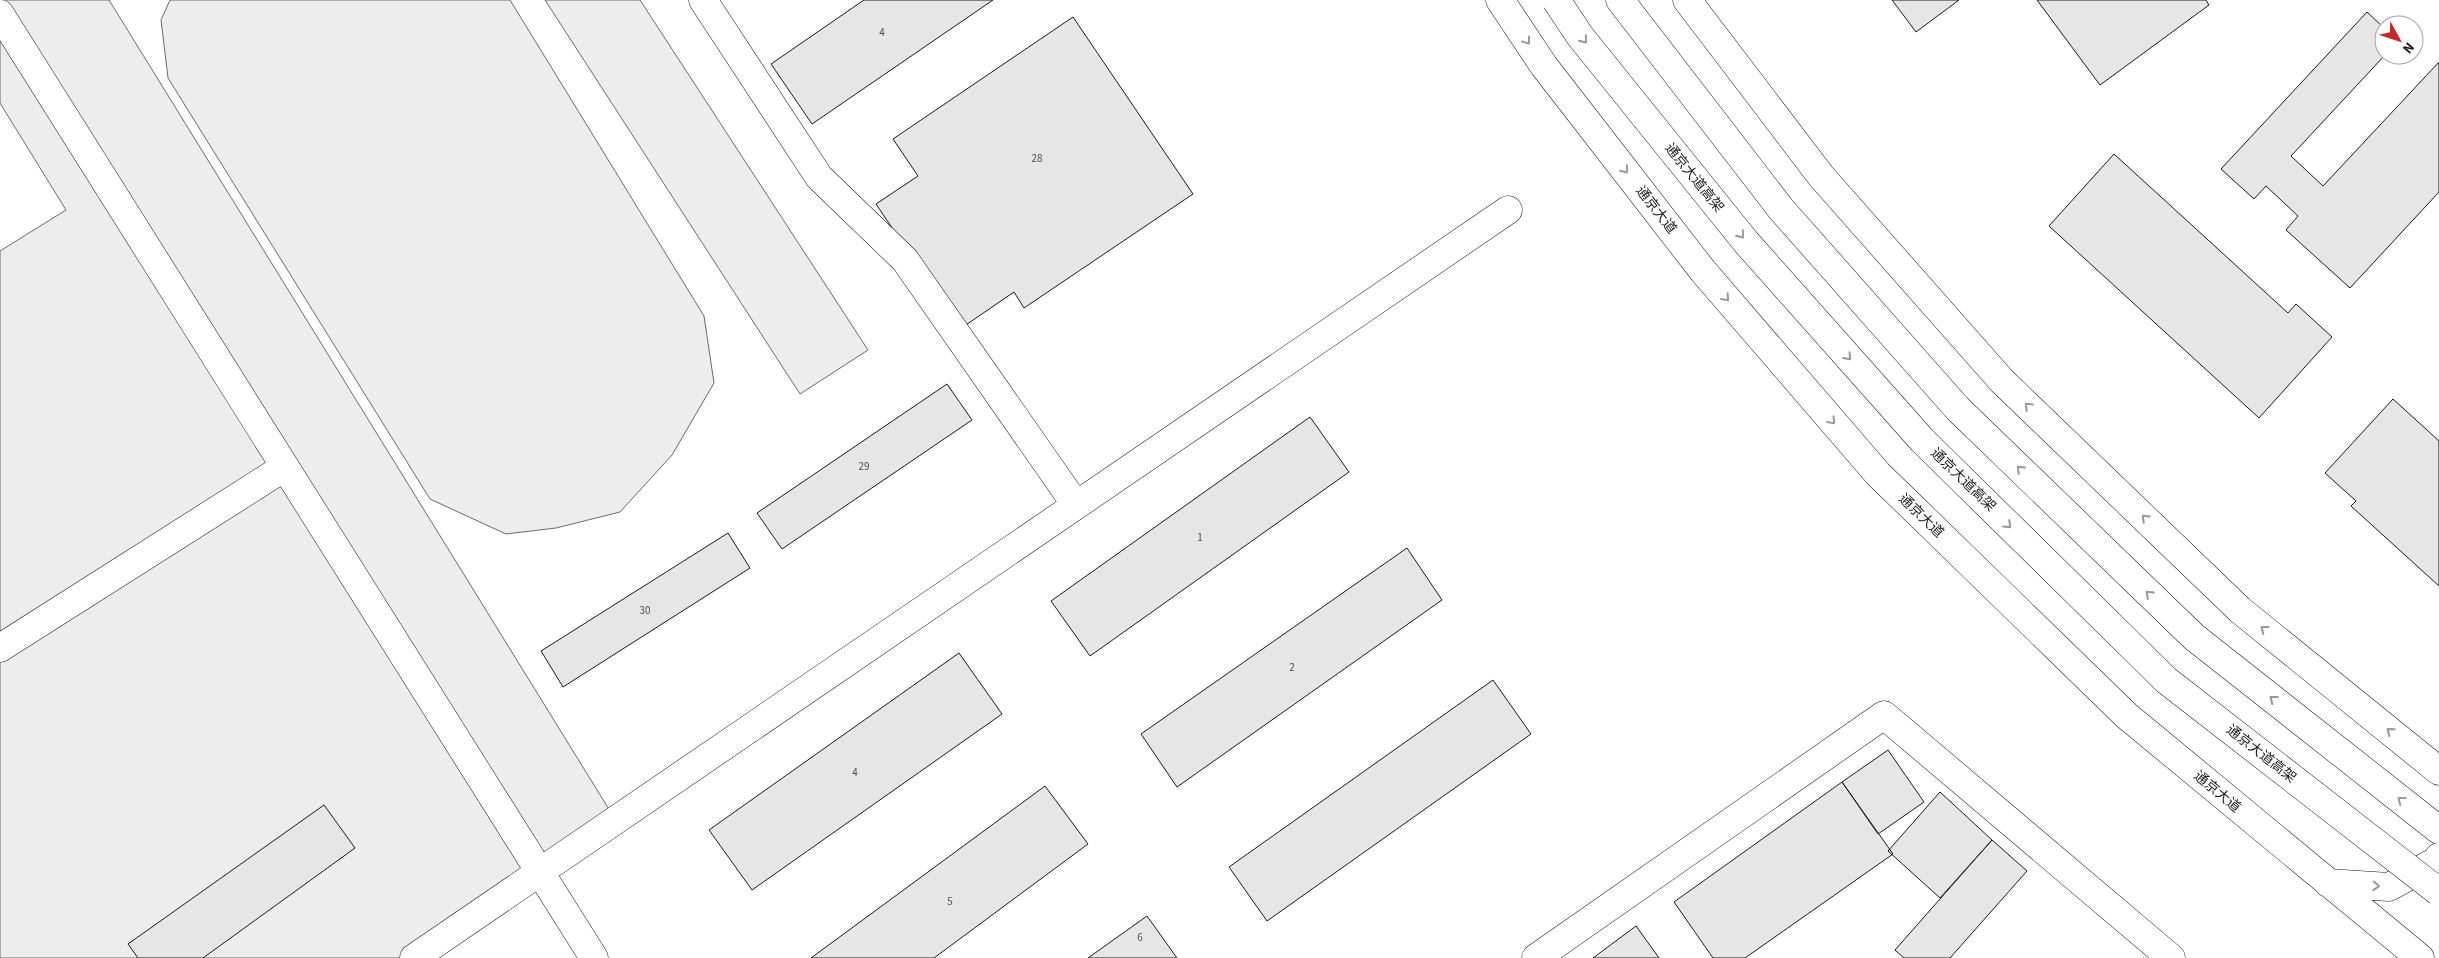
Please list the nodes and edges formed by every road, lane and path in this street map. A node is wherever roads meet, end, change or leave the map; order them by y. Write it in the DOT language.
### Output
graph roads {
  1 [pos="703,0"];
  2 [pos="1500,0"];
  3 [pos="1556,0"];
  4 [pos="1620,0"];
  5 [pos="1687,0"];
  6 [pos="0,14"];
  7 [pos="1508,210"];
  8 [pos="286,467"];
  9 [pos="1076,505"];
  10 [pos="0,648"];
  11 [pos="2435,773"];
  12 [pos="2439,830"];
  13 [pos="2439,857"];
  14 [pos="539,871"];
  15 [pos="2328,883"];
  16 [pos="2439,892"];
  17 [pos="414,958"];
  18 [pos="594,958"];
  19 [pos="1536,958"];
  20 [pos="2171,958"];
  21 [pos="2420,958"];
  1 -- 9 [label="main road"];
  2 -- 15 [label="main road, 通京大道, one-way"];
  3 -- 16 [label="main road, 通京大道高架, one-way, bridge"];
  12 -- 4 [label="main road, one-way"];
  11 -- 5 [label="main road, one-way"];
  6 -- 8 [label="main road"];
  7 -- 9 [label="main road"];
  8 -- 10 [label="main road"];
  8 -- 14 [label="main road"];
  9 -- 14 [label="main road"];
  15 -- 13 [label="main road, one-way"];
  14 -- 17 [label="main road"];
  14 -- 18 [label="main road"];
  15 -- 21 [label="main road, 通京大道"];
  19 -- 20 [label="main road"];
}
